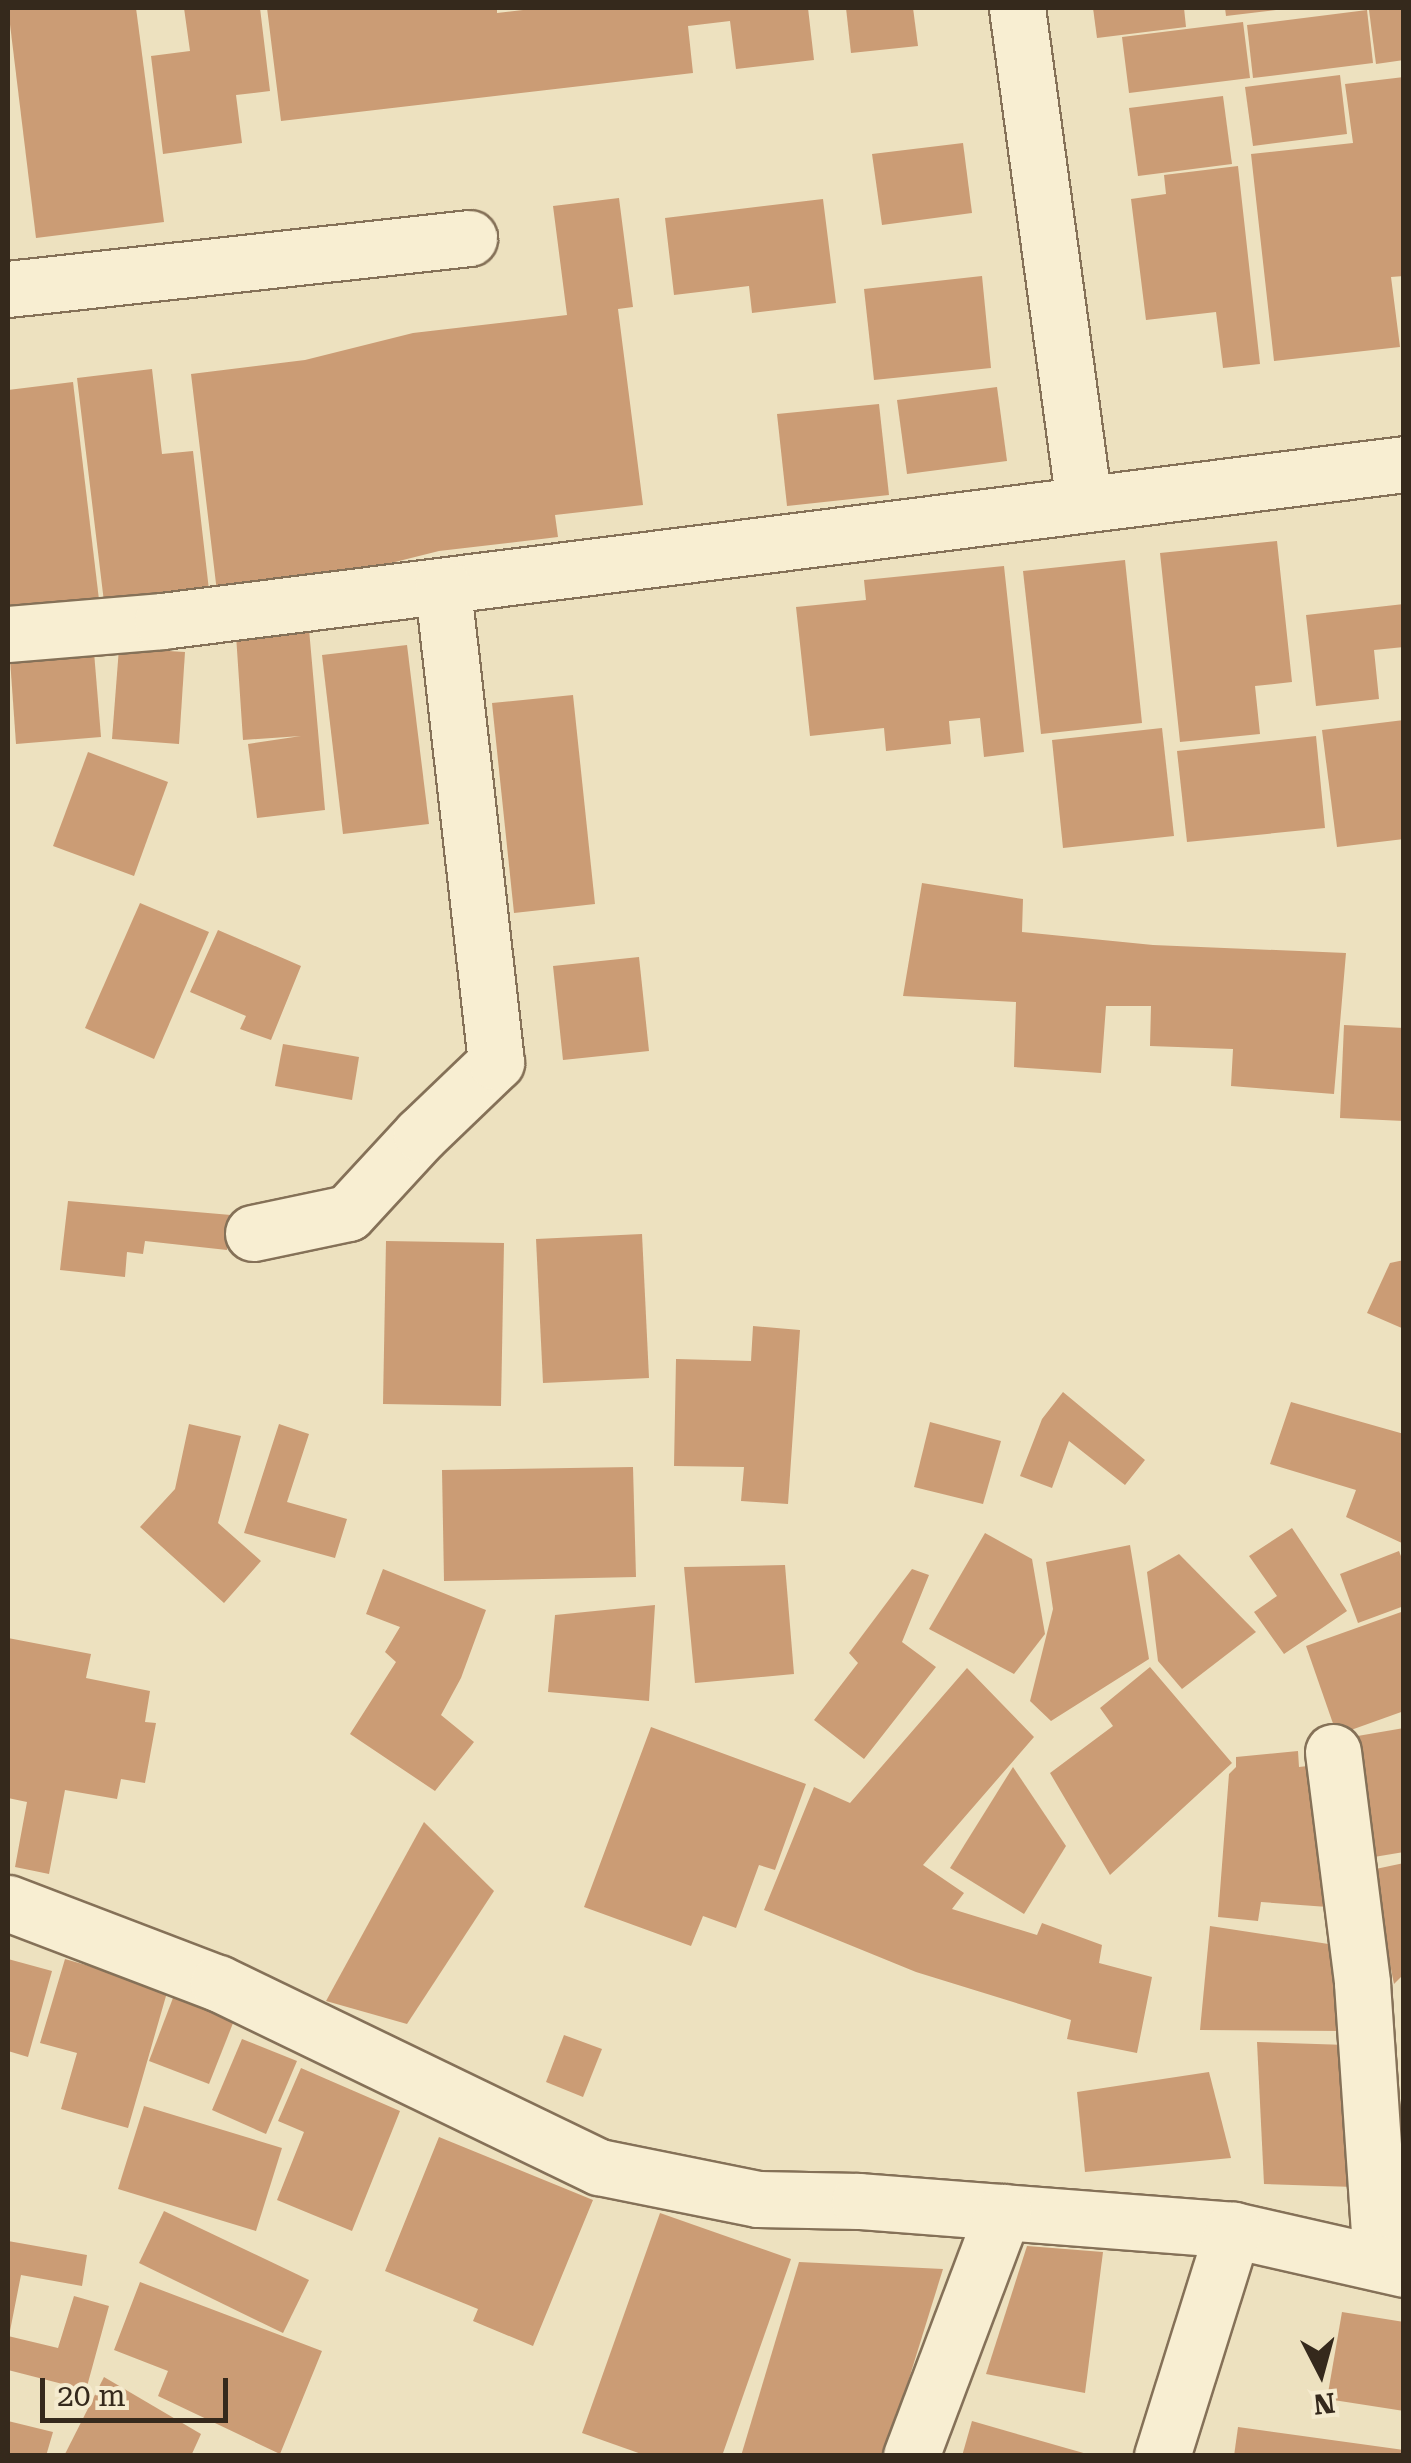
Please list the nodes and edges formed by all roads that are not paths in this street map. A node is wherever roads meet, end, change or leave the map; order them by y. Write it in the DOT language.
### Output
graph roads {
  1 [pos="1016,8"];
  2 [pos="469,238"];
  3 [pos="8,288"];
  4 [pos="1404,464"];
  5 [pos="1084,502"];
  6 [pos="443,586"];
  7 [pos="8,634"];
  8 [pos="253,1233"];
  9 [pos="1333,1752"];
  10 [pos="8,1903"];
  11 [pos="1003,2212"];
  12 [pos="1233,2230"];
  13 [pos="1392,2265"];
  14 [pos="911,2456"];
  15 [pos="1162,2456"];
  1 -- 5 [label="street"];
  2 -- 3 [label="street"];
  4 -- 5 [label="street"];
  5 -- 6 [label="street"];
  6 -- 7 [label="street"];
  6 -- 8 [label="street"];
  9 -- 13 [label="street"];
  10 -- 11 [label="street"];
  11 -- 12 [label="street"];
  11 -- 14 [label="street"];
  12 -- 13 [label="street"];
  12 -- 15 [label="street"];
}
